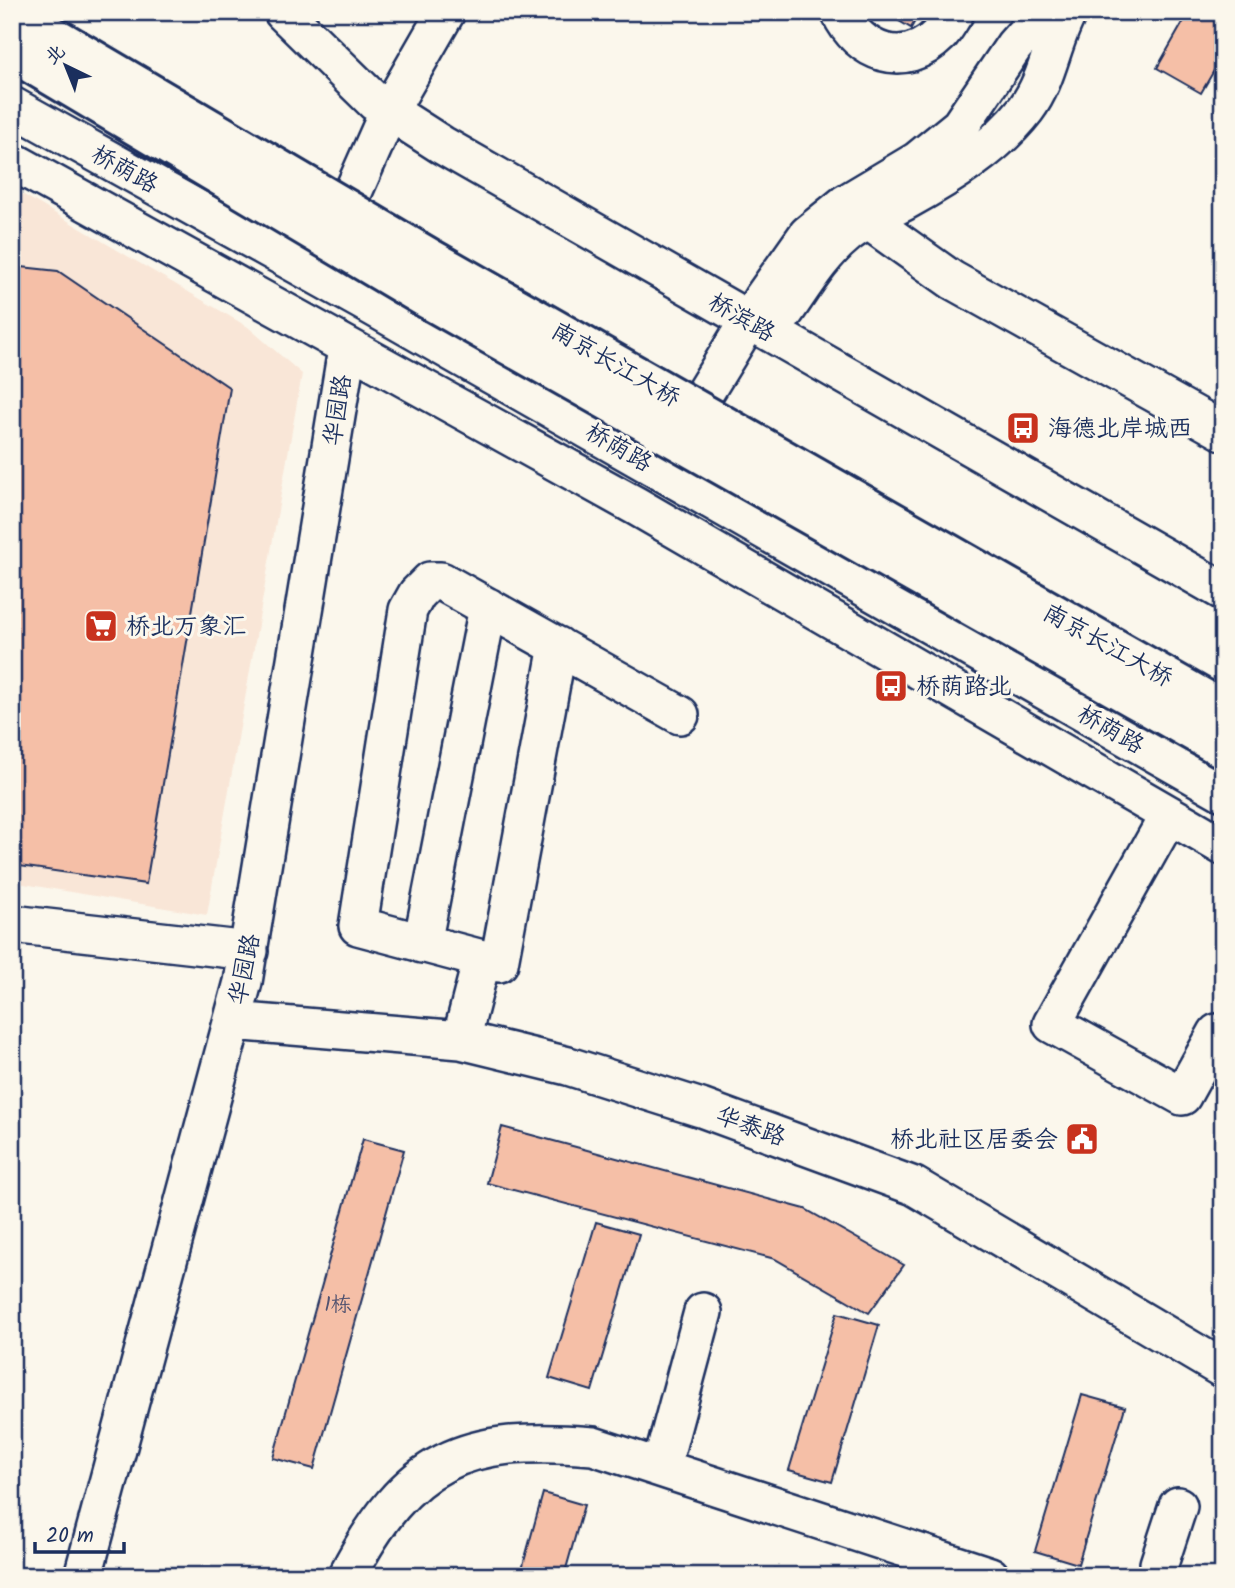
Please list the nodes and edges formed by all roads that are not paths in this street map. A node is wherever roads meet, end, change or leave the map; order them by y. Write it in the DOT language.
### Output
graph roads {
  1 [pos="12,12"];
  2 [pos="283,12"];
  3 [pos="424,12"];
  4 [pos="446,12"];
  5 [pos="840,12"];
  6 [pos="955,12"];
  7 [pos="1044,12"];
  8 [pos="1068,12"];
  9 [pos="12,52"];
  10 [pos="12,106"];
  11 [pos="389,111"];
  12 [pos="12,161"];
  13 [pos="860,210"];
  14 [pos="316,275"];
  15 [pos="748,321"];
  16 [pos="347,349"];
  17 [pos="1223,431"];
  18 [pos="658,469"];
  19 [pos="636,506"];
  20 [pos="1223,591"];
  21 [pos="488,607"];
  22 [pos="558,646"];
  23 [pos="1223,710"];
  24 [pos="680,715"];
  25 [pos="1223,748"];
  26 [pos="1223,793"];
  27 [pos="1169,815"];
  28 [pos="1223,846"];
  29 [pos="12,925"];
  30 [pos="422,944"];
  31 [pos="249,951"];
  32 [pos="482,959"];
  33 [pos="233,1021"];
  34 [pos="1217,1033"];
  35 [pos="461,1040"];
  36 [pos="704,1312"];
  37 [pos="1223,1369"];
  38 [pos="661,1468"];
  39 [pos="1178,1506"];
  40 [pos="1157,1572"];
  41 [pos="83,1576"];
  42 [pos="347,1576"];
  43 [pos="990,1576"];
  1 -- 23 [label="highway, 南京长江大桥, bridge"];
  2 -- 11 [label="street, 桥滨路"];
  3 -- 11 [label="street"];
  4 -- 11 [label="street"];
  5 -- 6 [label="street"];
  7 -- 13 [label="street"];
  8 -- 13 [label="street"];
  9 -- 25 [label="highway, 南京长江大桥, bridge"];
  10 -- 14 [label="street, 桥荫路"];
  11 -- 14 [label="street"];
  11 -- 15 [label="street, 桥滨路"];
  12 -- 16 [label="street, 桥荫路"];
  13 -- 15 [label="street"];
  13 -- 17 [label="street"];
  14 -- 18 [label="street, 桥荫路"];
  15 -- 18 [label="street"];
  15 -- 20 [label="street, 桥滨路"];
  16 -- 19 [label="street, 桥荫路"];
  16 -- 31 [label="street, 华园路"];
  18 -- 19 [label="street"];
  18 -- 26 [label="street, 桥荫路"];
  19 -- 27 [label="street, 桥荫路"];
  21 -- 22 [label="street"];
  21 -- 30 [label="street"];
  21 -- 30 [label="street"];
  22 -- 24 [label="street"];
  22 -- 32 [label="street"];
  27 -- 28 [label="street, 桥荫路"];
  27 -- 34 [label="street"];
  29 -- 31 [label="street"];
  30 -- 32 [label="street"];
  31 -- 33 [label="street, 华园路"];
  32 -- 35 [label="street"];
  33 -- 35 [label="street, 华泰路"];
  33 -- 41 [label="street, 华园路"];
  35 -- 37 [label="street, 华泰路"];
  36 -- 38 [label="street"];
  38 -- 42 [label="street"];
  38 -- 43 [label="street"];
  39 -- 40 [label="street"];
}
